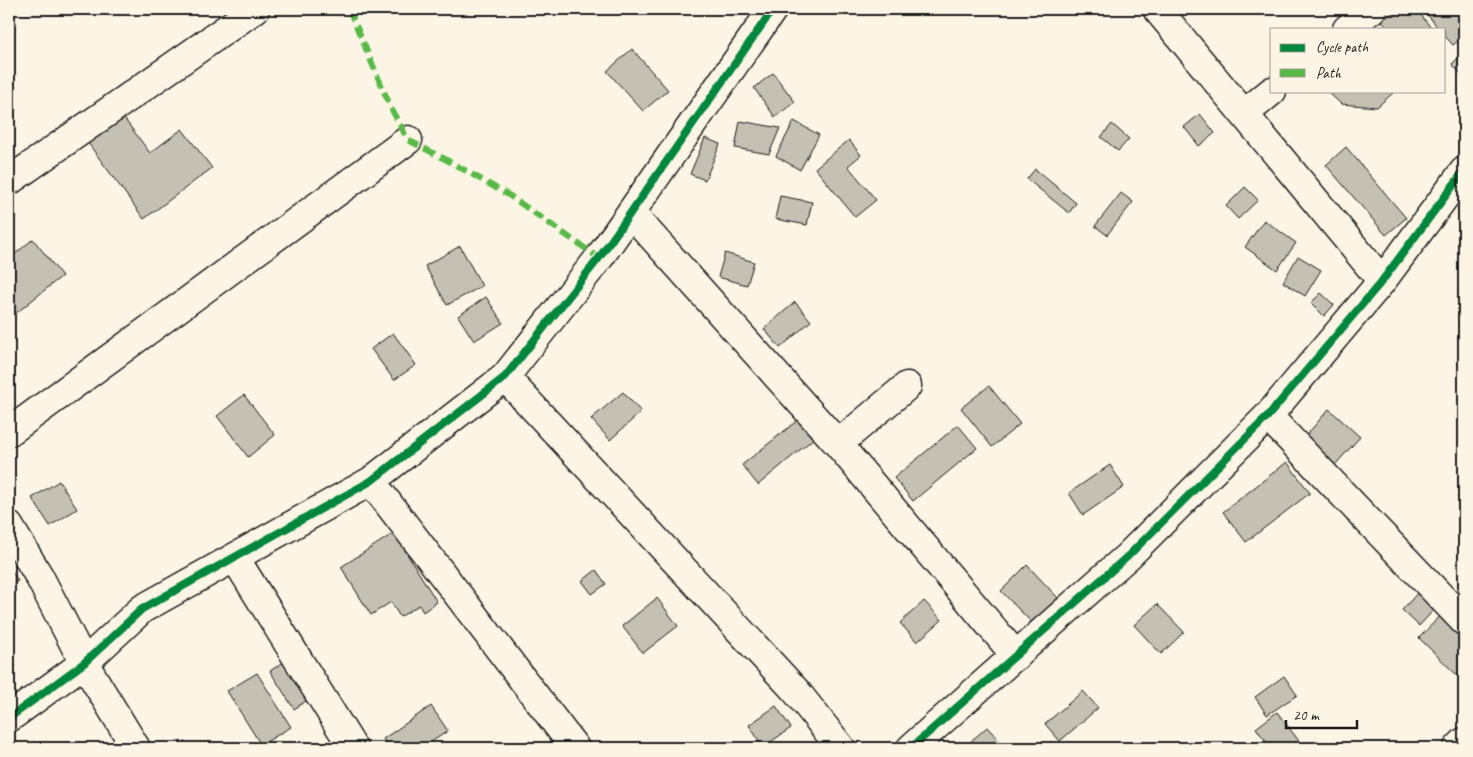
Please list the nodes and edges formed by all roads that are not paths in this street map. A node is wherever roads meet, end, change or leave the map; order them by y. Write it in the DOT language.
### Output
graph roads {
  1 [pos="255,9"];
  2 [pos="773,9"];
  3 [pos="1157,9"];
  4 [pos="1372,9"];
  5 [pos="1349,28"];
  6 [pos="1271,92"];
  7 [pos="1244,114"];
  8 [pos="408,140"];
  9 [pos="1464,171"];
  10 [pos="9,181"];
  11 [pos="631,213"];
  12 [pos="1382,281"];
  13 [pos="506,377"];
  14 [pos="907,386"];
  15 [pos="1268,416"];
  16 [pos="9,432"];
  17 [pos="838,444"];
  18 [pos="371,481"];
  19 [pos="9,526"];
  20 [pos="235,558"];
  21 [pos="1464,621"];
  22 [pos="1016,656"];
  23 [pos="84,662"];
  24 [pos="9,718"];
  25 [pos="1464,742"];
  26 [pos="136,748"];
  27 [pos="353,748"];
  28 [pos="575,748"];
  29 [pos="841,748"];
  30 [pos="911,748"];
  31 [pos="1458,748"];
  1 -- 10 [label="street"];
  2 -- 11 [label="street"];
  3 -- 7 [label="street"];
  4 -- 5 [label="street"];
  6 -- 7 [label="street"];
  7 -- 12 [label="street"];
  8 -- 16 [label="street"];
  9 -- 12 [label="street"];
  11 -- 13 [label="street"];
  11 -- 17 [label="street"];
  12 -- 15 [label="street"];
  13 -- 18 [label="street"];
  13 -- 29 [label="street"];
  14 -- 17 [label="street"];
  15 -- 21 [label="street"];
  15 -- 22 [label="street"];
  17 -- 22 [label="street"];
  18 -- 20 [label="street"];
  18 -- 28 [label="street"];
  19 -- 23 [label="street"];
  20 -- 23 [label="street"];
  20 -- 27 [label="street"];
  22 -- 30 [label="street"];
  23 -- 24 [label="street"];
  23 -- 26 [label="street"];
  25 -- 31 [label="street"];
}
